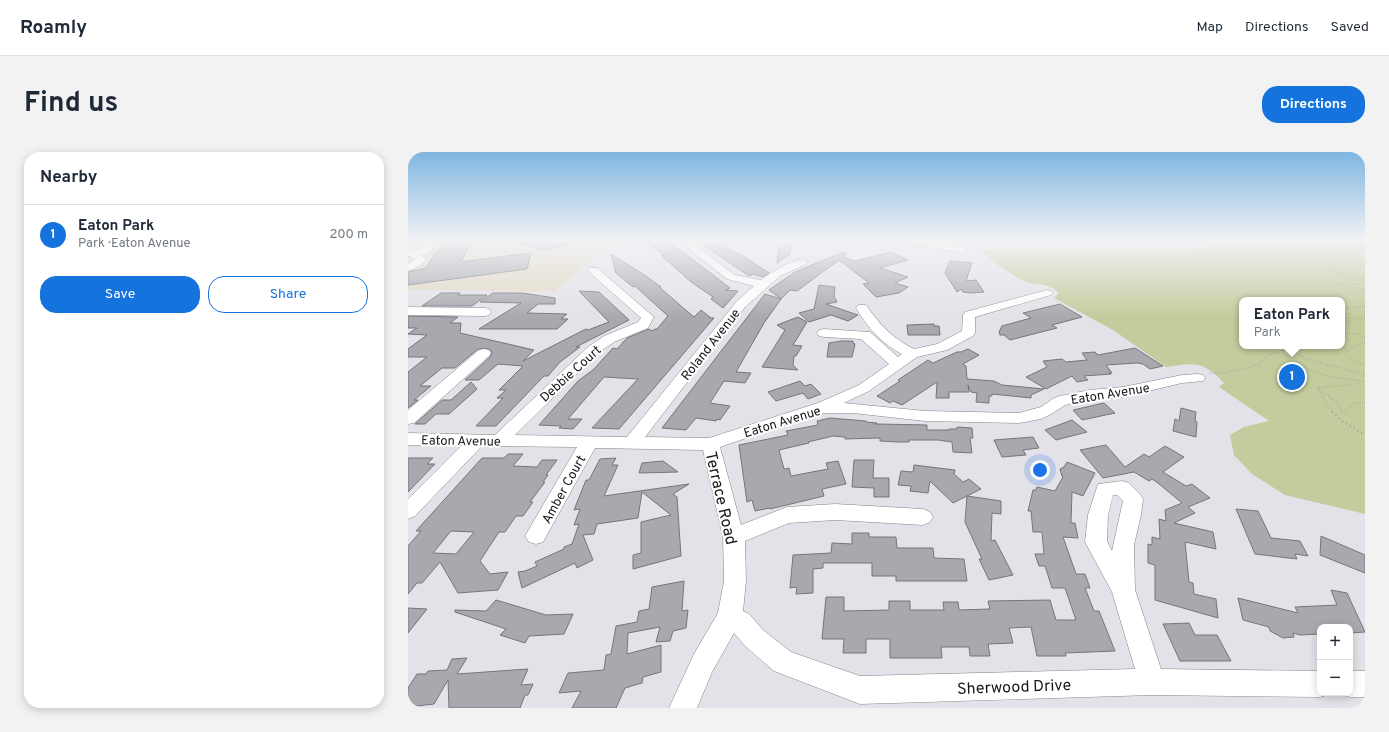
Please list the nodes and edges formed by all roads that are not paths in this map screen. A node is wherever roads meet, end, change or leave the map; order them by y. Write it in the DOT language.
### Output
graph roads {
  1 [pos="716,266"];
  2 [pos="791,266"];
  3 [pos="593,270"];
  4 [pos="762,284"];
  5 [pos="1046,293"];
  6 [pos="862,308"];
  7 [pos="408,311"];
  8 [pos="485,312"];
  9 [pos="824,333"];
  10 [pos="484,353"];
  11 [pos="912,354"];
  12 [pos="897,364"];
  13 [pos="1198,378"];
  14 [pos="818,408"];
  15 [pos="408,419"];
  16 [pos="408,439"];
  17 [pos="478,440"];
  18 [pos="499,440"];
  19 [pos="589,442"];
  20 [pos="632,442"];
  21 [pos="710,444"];
  22 [pos="408,511"];
  23 [pos="923,517"];
  24 [pos="536,536"];
  25 [pos="734,537"];
  26 [pos="1123,590"];
  27 [pos="730,616"];
  28 [pos="1152,682"];
  29 [pos="1317,684"];
  30 [pos="1353,684"];
  31 [pos="1365,684"];
  32 [pos="683,708"];
  1 -- 4 [label="street"];
  2 -- 4 [label="street, Roland Avenue"];
  3 -- 18 [label="street, Debbie Court"];
  4 -- 20 [label="street, Roland Avenue"];
  5 -- 11 [label="street"];
  6 -- 11 [label="street"];
  7 -- 8 [label="street"];
  9 -- 12 [label="street"];
  10 -- 15 [label="street"];
  11 -- 12 [label="street"];
  12 -- 14 [label="street"];
  13 -- 14 [label="street, Eaton Avenue"];
  14 -- 21 [label="street, Eaton Avenue"];
  16 -- 17 [label="street, Eaton Avenue"];
  17 -- 18 [label="street, Eaton Avenue"];
  17 -- 22 [label="street"];
  18 -- 19 [label="street, Eaton Avenue"];
  19 -- 20 [label="street, Eaton Avenue"];
  19 -- 24 [label="street, Amber Court"];
  20 -- 21 [label="street, Eaton Avenue"];
  21 -- 25 [label="street, Terrace Road"];
  23 -- 25 [label="street"];
  25 -- 27 [label="street, Terrace Road"];
  26 -- 28 [label="street"];
  27 -- 28 [label="street, Sherwood Drive"];
  27 -- 32 [label="street, Terrace Road"];
  28 -- 29 [label="street, Sherwood Drive"];
  30 -- 31 [label="street"];
}
